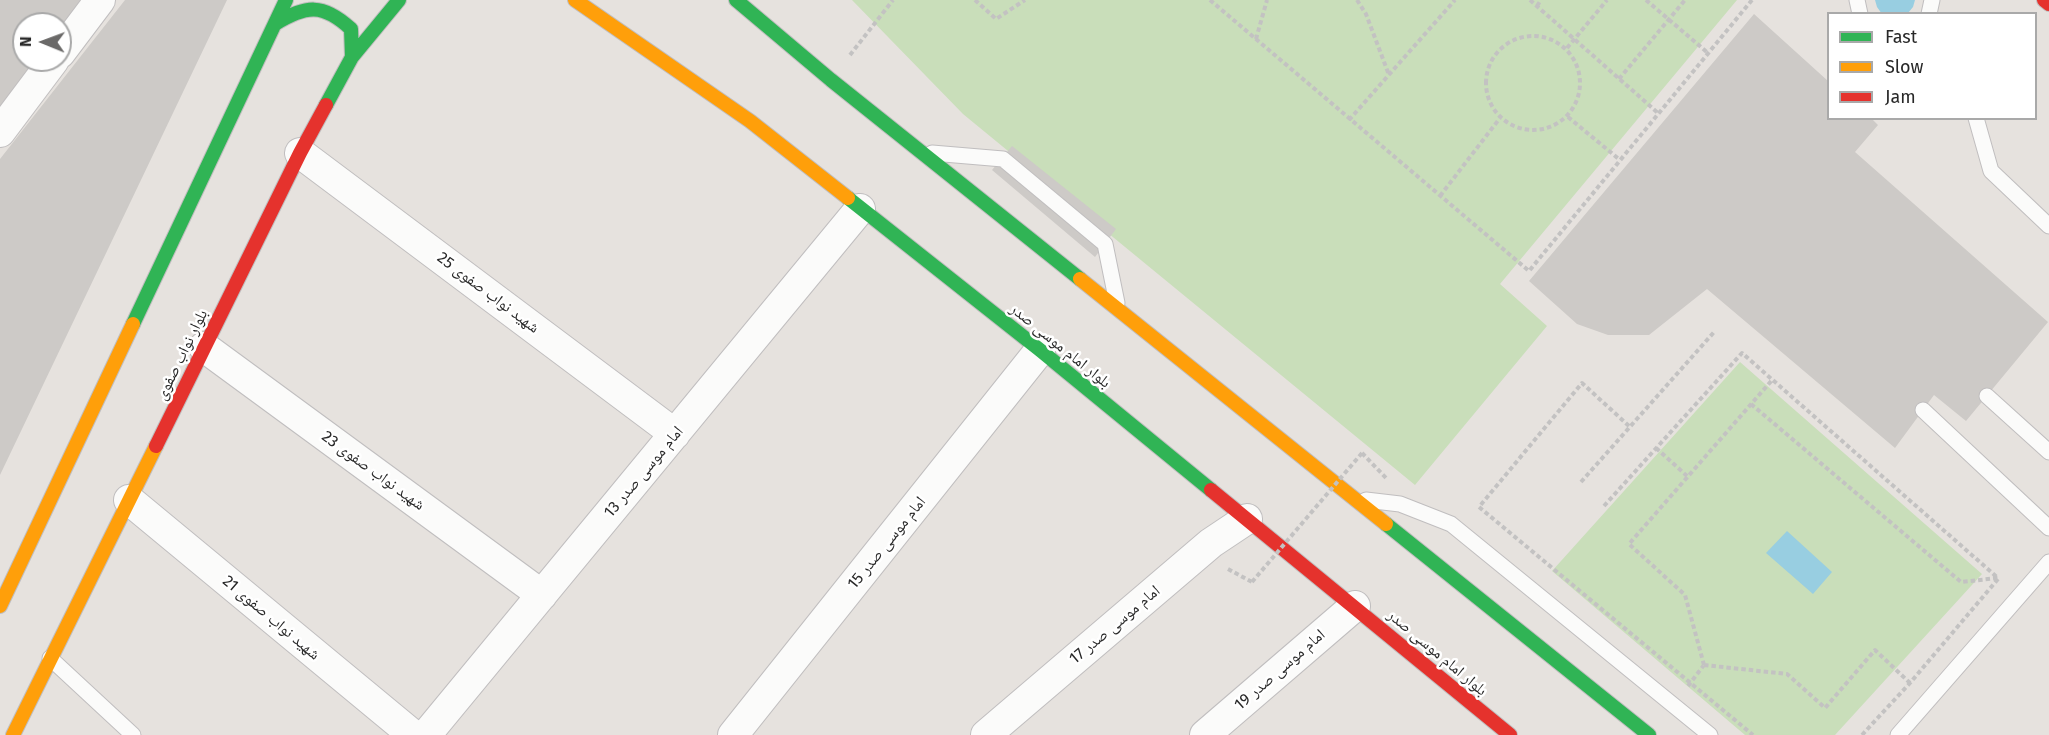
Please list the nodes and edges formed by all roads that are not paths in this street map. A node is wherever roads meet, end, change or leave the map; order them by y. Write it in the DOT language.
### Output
graph roads {
  1 [pos="100,0"];
  2 [pos="286,0"];
  3 [pos="399,0"];
  4 [pos="575,0"];
  5 [pos="595,0"];
  6 [pos="736,0"];
  7 [pos="2044,0"];
  8 [pos="2049,4"];
  9 [pos="597,15"];
  10 [pos="274,24"];
  11 [pos="72,36"];
  12 [pos="352,57"];
  13 [pos="45,72"];
  14 [pos="1977,120"];
  15 [pos="0,132"];
  16 [pos="923,152"];
  17 [pos="300,153"];
  18 [pos="860,209"];
  19 [pos="2049,226"];
  20 [pos="1118,309"];
  21 [pos="204,347"];
  22 [pos="1040,350"];
  23 [pos="1987,396"];
  24 [pos="1923,410"];
  25 [pos="675,434"];
  26 [pos="2049,452"];
  27 [pos="1352,498"];
  28 [pos="129,500"];
  29 [pos="1247,519"];
  30 [pos="2049,528"];
  31 [pos="2049,562"];
  32 [pos="542,595"];
  33 [pos="0,606"];
  34 [pos="1355,606"];
  35 [pos="50,658"];
  36 [pos="13,735"];
  37 [pos="133,735"];
  38 [pos="413,735"];
  39 [pos="426,735"];
  40 [pos="733,735"];
  41 [pos="986,735"];
  42 [pos="1205,735"];
  43 [pos="1510,735"];
  44 [pos="1649,735"];
  45 [pos="1710,735"];
  46 [pos="1898,735"];
  1 -- 11 [label="street"];
  2 -- 10 [label="main road"];
  3 -- 12 [label="main road, بلوار نواب صفوی"];
  4 -- 9 [label="main road, بلوار امام موسی صدر"];
  5 -- 9 [label="main road"];
  6 -- 16 [label="main road"];
  7 -- 8 [label="main road"];
  9 -- 18 [label="main road, بلوار امام موسی صدر"];
  10 -- 12 [label="main road"];
  10 -- 33 [label="main road"];
  12 -- 17 [label="main road, بلوار نواب صفوی"];
  13 -- 15 [label="street"];
  14 -- 19 [label="lane"];
  16 -- 20 [label="main road"];
  16 -- 20 [label="lane"];
  17 -- 21 [label="main road, بلوار نواب صفوی"];
  17 -- 25 [label="street, شهید نواب صفوی 25"];
  18 -- 22 [label="main road, بلوار امام موسی صدر"];
  18 -- 25 [label="street, امام موسی صدر 13"];
  20 -- 27 [label="main road"];
  21 -- 28 [label="main road, بلوار نواب صفوی"];
  21 -- 32 [label="street, شهید نواب صفوی 23"];
  22 -- 29 [label="main road, بلوار امام موسی صدر"];
  22 -- 40 [label="street, امام موسی صدر 15"];
  23 -- 26 [label="lane"];
  24 -- 30 [label="lane"];
  25 -- 32 [label="street, امام موسی صدر 13"];
  27 -- 44 [label="main road"];
  27 -- 45 [label="lane"];
  28 -- 35 [label="main road, بلوار نواب صفوی"];
  28 -- 38 [label="street, شهید نواب صفوی 21"];
  29 -- 34 [label="main road, بلوار امام موسی صدر"];
  29 -- 41 [label="street, امام موسی صدر 17"];
  31 -- 46 [label="lane"];
  32 -- 39 [label="street, امام موسی صدر 13"];
  34 -- 42 [label="street, امام موسی صدر 19"];
  34 -- 43 [label="main road, بلوار امام موسی صدر"];
  35 -- 36 [label="main road, بلوار نواب صفوی"];
  35 -- 37 [label="lane"];
}
